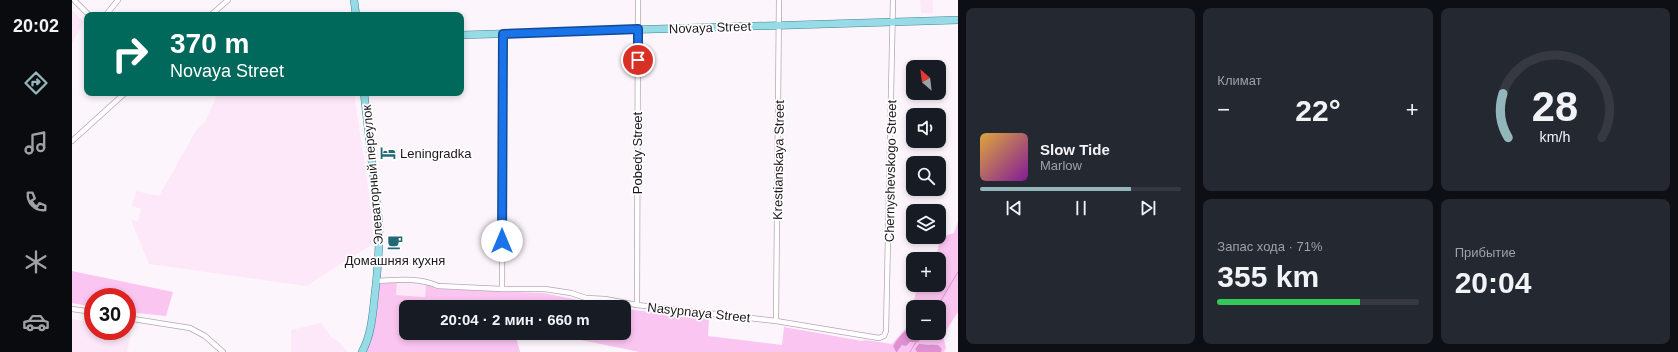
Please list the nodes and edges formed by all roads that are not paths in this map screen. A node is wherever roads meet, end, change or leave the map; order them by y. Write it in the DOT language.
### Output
graph roads {
  1 [pos="74,0"];
  2 [pos="118,0"];
  3 [pos="228,0"];
  4 [pos="354,0"];
  5 [pos="638,0"];
  6 [pos="779,0"];
  7 [pos="893,0"];
  8 [pos="86,12"];
  9 [pos="108,12"];
  10 [pos="214,12"];
  11 [pos="356,12"];
  12 [pos="958,20"];
  13 [pos="893,22"];
  14 [pos="779,26"];
  15 [pos="638,29"];
  16 [pos="464,34"];
  17 [pos="503,34"];
  18 [pos="122,96"];
  19 [pos="364,96"];
  20 [pos="72,141"];
  21 [pos="376,280"];
  22 [pos="502,289"];
  23 [pos="637,305"];
  24 [pos="72,309"];
  25 [pos="84,311"];
  26 [pos="136,319"];
  27 [pos="776,321"];
  28 [pos="879,338"];
  29 [pos="223,352"];
  30 [pos="362,352"];
  1 -- 8 [label="street"];
  2 -- 9 [label="street"];
  3 -- 10 [label="street"];
  4 -- 11 [label="main road"];
  5 -- 15 [label="street, Pobedy Street"];
  6 -- 14 [label="street, Krestianskaya Street"];
  7 -- 13 [label="street, Chernyshevskogo Street"];
  12 -- 13 [label="main road, Novaya Street"];
  13 -- 14 [label="main road, Novaya Street"];
  13 -- 28 [label="street, Chernyshevskogo Street"];
  14 -- 15 [label="main road, Novaya Street"];
  14 -- 27 [label="street, Krestianskaya Street"];
  15 -- 17 [label="main road, Novaya Street"];
  15 -- 23 [label="street, Pobedy Street"];
  16 -- 17 [label="main road, Novaya Street"];
  17 -- 22 [label="street"];
  18 -- 20 [label="street"];
  19 -- 21 [label="main road, Элеваторный переулок"];
  21 -- 22 [label="street, Nasypnaya Street"];
  21 -- 30 [label="main road, Элеваторный переулок"];
  22 -- 23 [label="street, Nasypnaya Street"];
  23 -- 27 [label="street, Nasypnaya Street"];
  24 -- 25 [label="street"];
  26 -- 29 [label="street"];
  27 -- 28 [label="street, Nasypnaya Street"];
}
